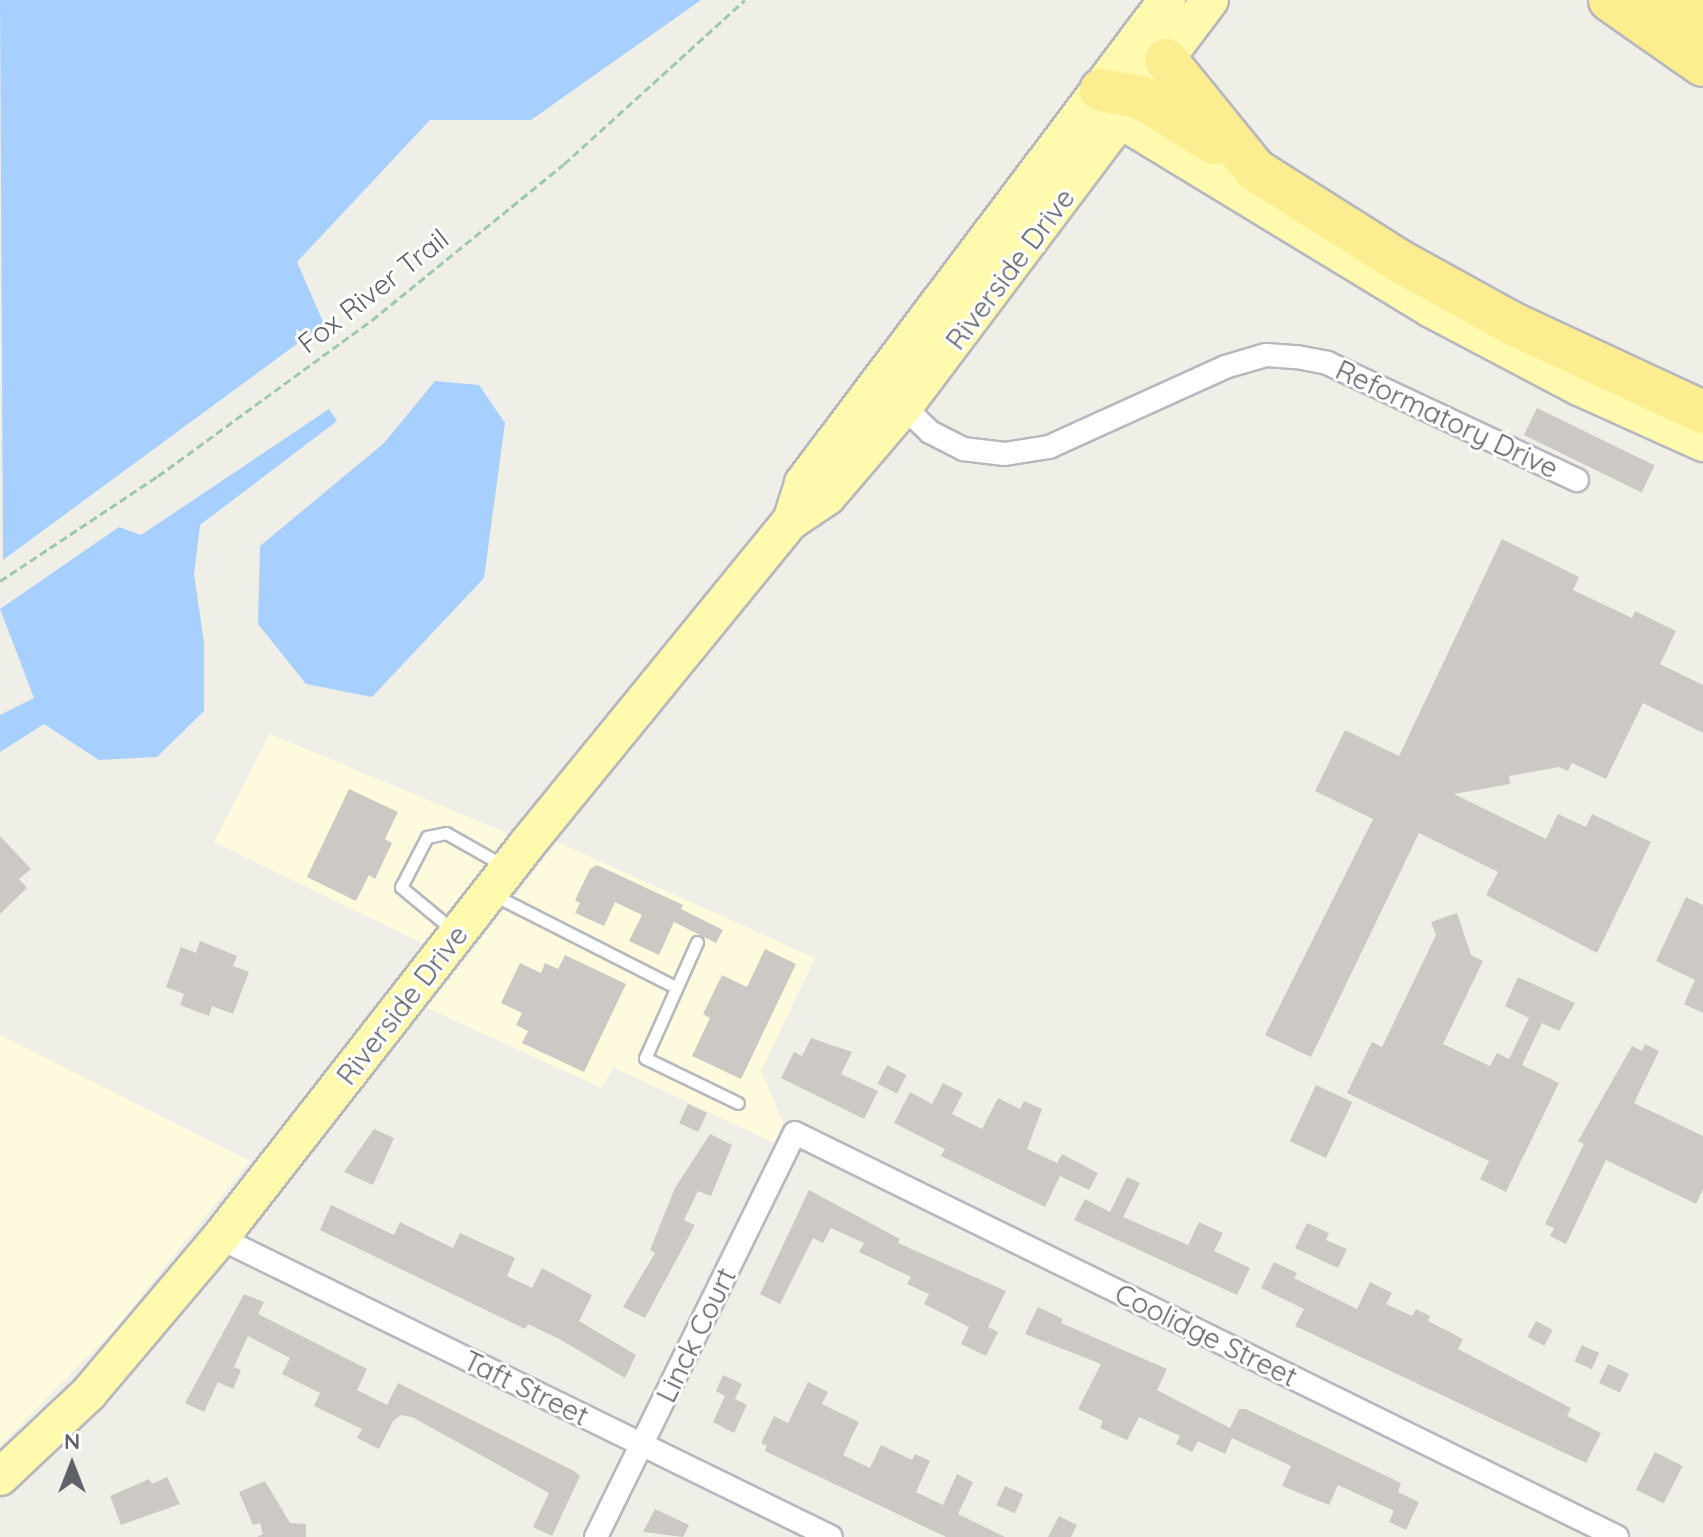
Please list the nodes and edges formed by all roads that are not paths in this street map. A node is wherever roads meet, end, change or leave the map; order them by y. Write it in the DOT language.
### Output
graph roads {
  1 [pos="1167,0"];
  2 [pos="1210,0"];
  3 [pos="1610,0"];
  4 [pos="1668,0"];
  5 [pos="1703,21"];
  6 [pos="1166,60"];
  7 [pos="1703,65"];
  8 [pos="1121,103"];
  9 [pos="1255,170"];
  10 [pos="892,396"];
  11 [pos="1703,412"];
  12 [pos="1703,443"];
  13 [pos="1577,480"];
  14 [pos="499,881"];
  15 [pos="457,934"];
  16 [pos="697,942"];
  17 [pos="675,987"];
  18 [pos="738,1103"];
  19 [pos="795,1133"];
  20 [pos="220,1238"];
  21 [pos="642,1444"];
  22 [pos="0,1477"];
  23 [pos="596,1537"];
  24 [pos="831,1537"];
  25 [pos="1617,1537"];
  1 -- 8 [label="main road, Riverside Drive"];
  2 -- 6 [label="main road, Riverside Drive"];
  3 -- 7 [label="highway"];
  4 -- 5 [label="highway"];
  6 -- 8 [label="main road, Riverside Drive"];
  6 -- 9 [label="highway"];
  8 -- 9 [label="highway"];
  8 -- 10 [label="main road, Riverside Drive"];
  8 -- 12 [label="main road"];
  9 -- 11 [label="highway"];
  10 -- 13 [label="street, Reformatory Drive"];
  10 -- 14 [label="main road, Riverside Drive"];
  14 -- 15 [label="main road, Riverside Drive"];
  14 -- 15 [label="lane"];
  14 -- 17 [label="lane"];
  15 -- 20 [label="main road, Riverside Drive"];
  16 -- 17 [label="lane"];
  17 -- 18 [label="lane"];
  19 -- 21 [label="street, Linck Court"];
  19 -- 25 [label="street, Coolidge Street"];
  20 -- 21 [label="street, Taft Street"];
  20 -- 22 [label="main road, Riverside Drive"];
  21 -- 23 [label="street, Linck Court"];
  21 -- 24 [label="street, Taft Street"];
}
